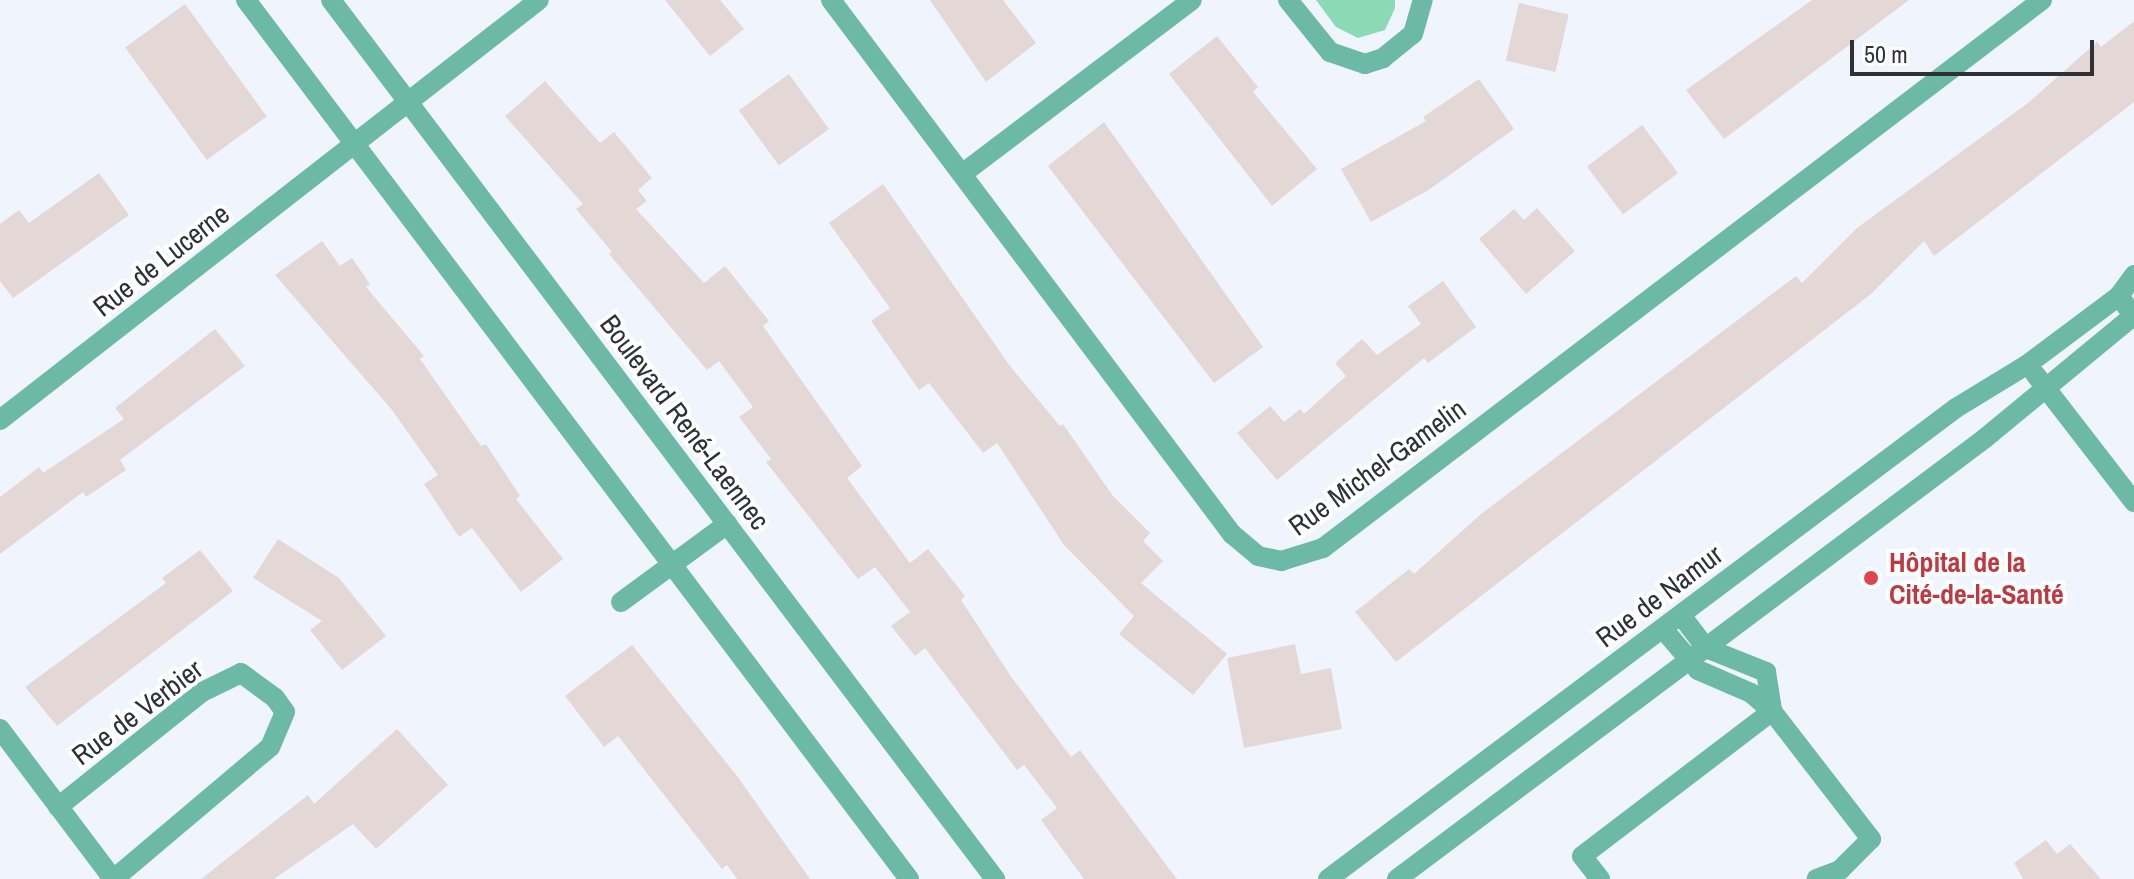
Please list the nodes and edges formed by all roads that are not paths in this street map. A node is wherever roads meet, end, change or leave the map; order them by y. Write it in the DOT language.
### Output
graph roads {
  1 [pos="246,0"];
  2 [pos="331,0"];
  3 [pos="539,0"];
  4 [pos="831,0"];
  5 [pos="1192,0"];
  6 [pos="1288,0"];
  7 [pos="1423,0"];
  8 [pos="2042,0"];
  9 [pos="407,101"];
  10 [pos="355,144"];
  11 [pos="962,174"];
  12 [pos="2134,275"];
  13 [pos="2119,296"];
  14 [pos="2134,316"];
  15 [pos="2028,364"];
  16 [pos="2044,384"];
  17 [pos="0,420"];
  18 [pos="2134,502"];
  19 [pos="727,524"];
  20 [pos="672,564"];
  21 [pos="621,602"];
  22 [pos="1681,615"];
  23 [pos="1663,629"];
  24 [pos="1706,648"];
  25 [pos="1688,662"];
  26 [pos="1772,711"];
  27 [pos="0,729"];
  28 [pos="58,807"];
  29 [pos="113,879"];
  30 [pos="909,879"];
  31 [pos="995,879"];
  32 [pos="1328,879"];
  33 [pos="1397,879"];
  34 [pos="1600,879"];
  35 [pos="1817,879"];
  1 -- 10 [label="street"];
  2 -- 9 [label="street, Boulevard René-Laennec"];
  3 -- 9 [label="street, Rue de Lucerne"];
  4 -- 11 [label="street, Rue Michel-Gamelin"];
  5 -- 11 [label="street"];
  6 -- 7 [label="street"];
  8 -- 11 [label="street, Rue Michel-Gamelin"];
  9 -- 10 [label="street, Rue de Lucerne"];
  9 -- 19 [label="street, Boulevard René-Laennec"];
  10 -- 17 [label="street, Rue de Lucerne"];
  10 -- 20 [label="street"];
  12 -- 13 [label="street, Rue de Namur"];
  13 -- 14 [label="street"];
  13 -- 15 [label="street, Rue de Namur"];
  14 -- 16 [label="street"];
  15 -- 16 [label="street"];
  15 -- 22 [label="street, Rue de Namur"];
  16 -- 18 [label="street"];
  16 -- 24 [label="street"];
  19 -- 20 [label="street"];
  19 -- 31 [label="street, Boulevard René-Laennec"];
  20 -- 21 [label="street"];
  20 -- 30 [label="street"];
  22 -- 23 [label="street, Rue de Namur"];
  22 -- 24 [label="street"];
  23 -- 25 [label="street"];
  23 -- 32 [label="street, Rue de Namur"];
  24 -- 25 [label="street"];
  24 -- 26 [label="street"];
  25 -- 26 [label="street"];
  25 -- 33 [label="street"];
  26 -- 34 [label="street"];
  26 -- 35 [label="street"];
  27 -- 28 [label="street, Rue de Verbier"];
  28 -- 29 [label="street, Rue de Verbier"];
  28 -- 29 [label="street, Rue de Verbier"];
}
